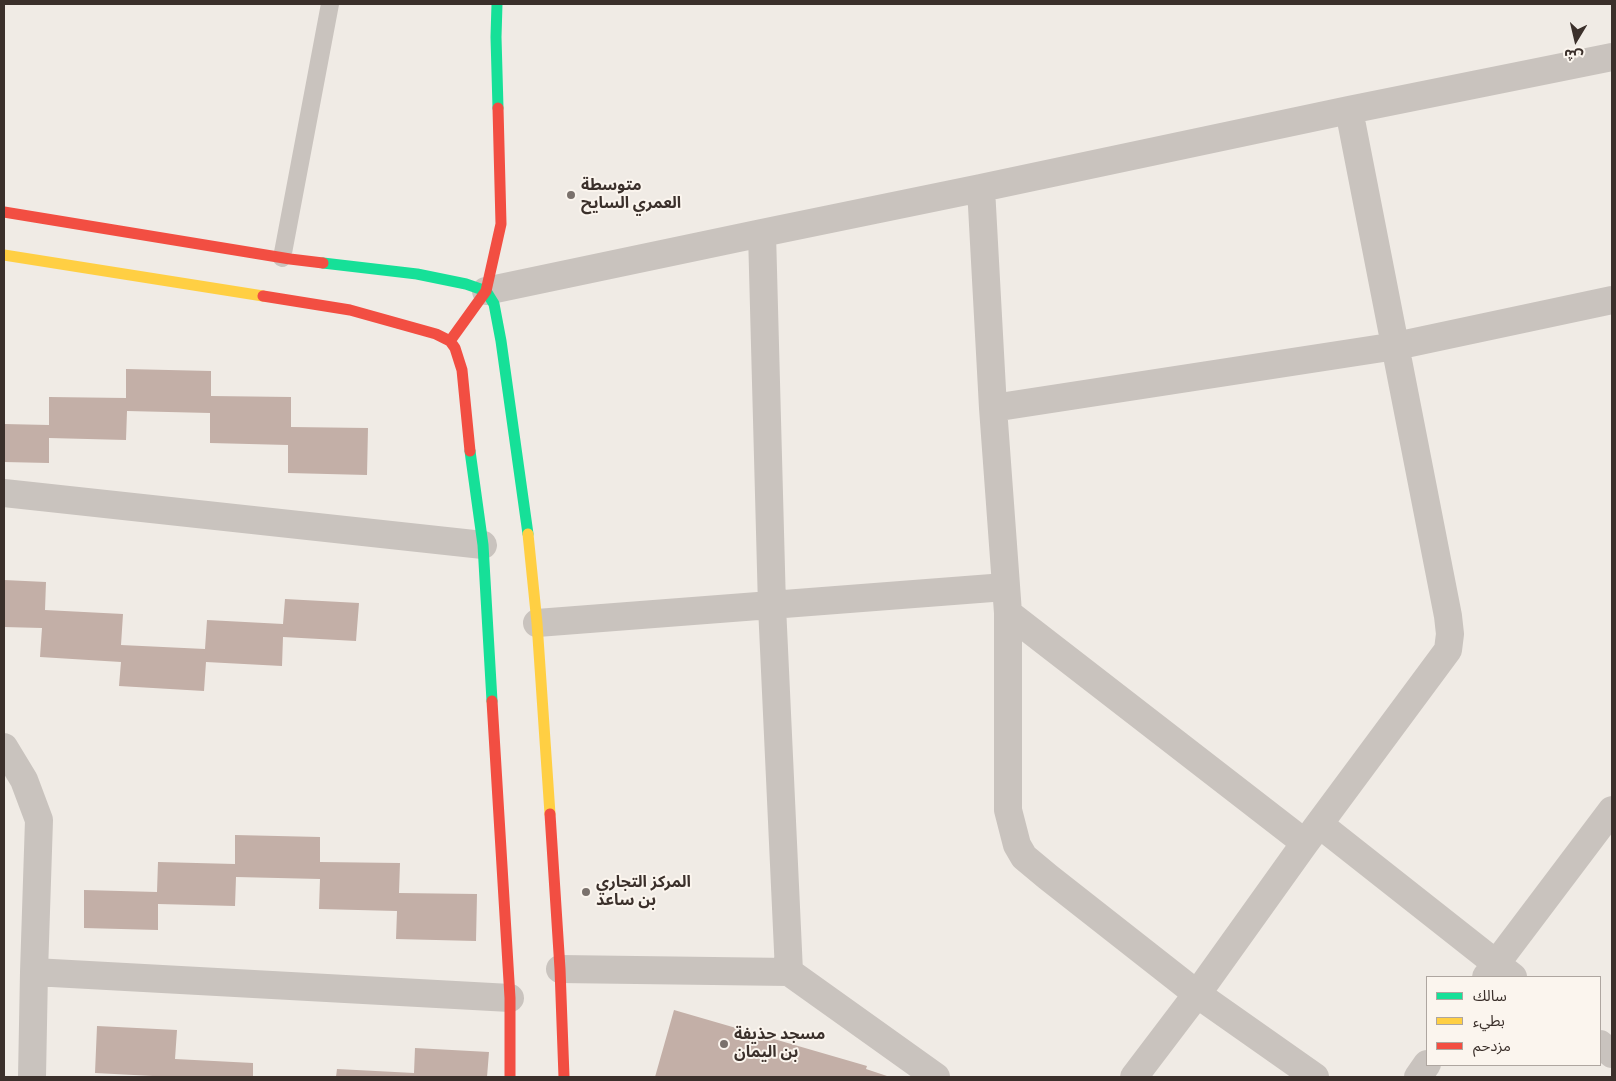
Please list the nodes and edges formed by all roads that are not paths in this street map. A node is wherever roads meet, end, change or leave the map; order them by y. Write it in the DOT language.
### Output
graph roads {
  1 [pos="330,4"];
  2 [pos="497,4"];
  3 [pos="1612,57"];
  4 [pos="1349,110"];
  5 [pos="981,188"];
  6 [pos="4,212"];
  7 [pos="762,232"];
  8 [pos="4,255"];
  9 [pos="282,258"];
  10 [pos="486,291"];
  11 [pos="1612,300"];
  12 [pos="450,341"];
  13 [pos="1396,346"];
  14 [pos="993,408"];
  15 [pos="4,493"];
  16 [pos="483,545"];
  17 [pos="1006,600"];
  18 [pos="772,606"];
  19 [pos="537,623"];
  20 [pos="4,747"];
  21 [pos="1612,810"];
  22 [pos="1312,833"];
  23 [pos="560,969"];
  24 [pos="34,972"];
  25 [pos="789,972"];
  26 [pos="1498,973"];
  27 [pos="1197,994"];
  28 [pos="510,998"];
  29 [pos="1601,1045"];
  30 [pos="1612,1054"];
  31 [pos="1426,1065"];
  32 [pos="32,1077"];
  33 [pos="510,1077"];
  34 [pos="564,1077"];
  35 [pos="936,1077"];
  36 [pos="1134,1077"];
  37 [pos="1315,1077"];
  38 [pos="1418,1077"];
  1 -- 9 [label="lane"];
  2 -- 10 [label="street"];
  3 -- 4 [label="street"];
  4 -- 5 [label="street"];
  4 -- 13 [label="street"];
  5 -- 7 [label="street"];
  5 -- 14 [label="street"];
  6 -- 9 [label="street"];
  7 -- 10 [label="street"];
  7 -- 18 [label="street"];
  8 -- 12 [label="street"];
  9 -- 10 [label="street"];
  10 -- 12 [label="street"];
  10 -- 19 [label="street"];
  11 -- 13 [label="street"];
  12 -- 16 [label="street"];
  13 -- 14 [label="street"];
  13 -- 22 [label="street"];
  14 -- 17 [label="street"];
  15 -- 16 [label="street"];
  16 -- 28 [label="street"];
  17 -- 18 [label="street"];
  17 -- 22 [label="street"];
  17 -- 27 [label="street"];
  18 -- 19 [label="street"];
  18 -- 25 [label="street"];
  19 -- 23 [label="street"];
  20 -- 24 [label="street"];
  21 -- 26 [label="street"];
  22 -- 26 [label="street"];
  22 -- 27 [label="street"];
  23 -- 25 [label="street"];
  23 -- 34 [label="street"];
  24 -- 28 [label="street"];
  24 -- 32 [label="street"];
  25 -- 35 [label="street"];
  27 -- 36 [label="street"];
  27 -- 37 [label="street"];
  28 -- 33 [label="street"];
  29 -- 30 [label="street"];
  31 -- 38 [label="street"];
}
